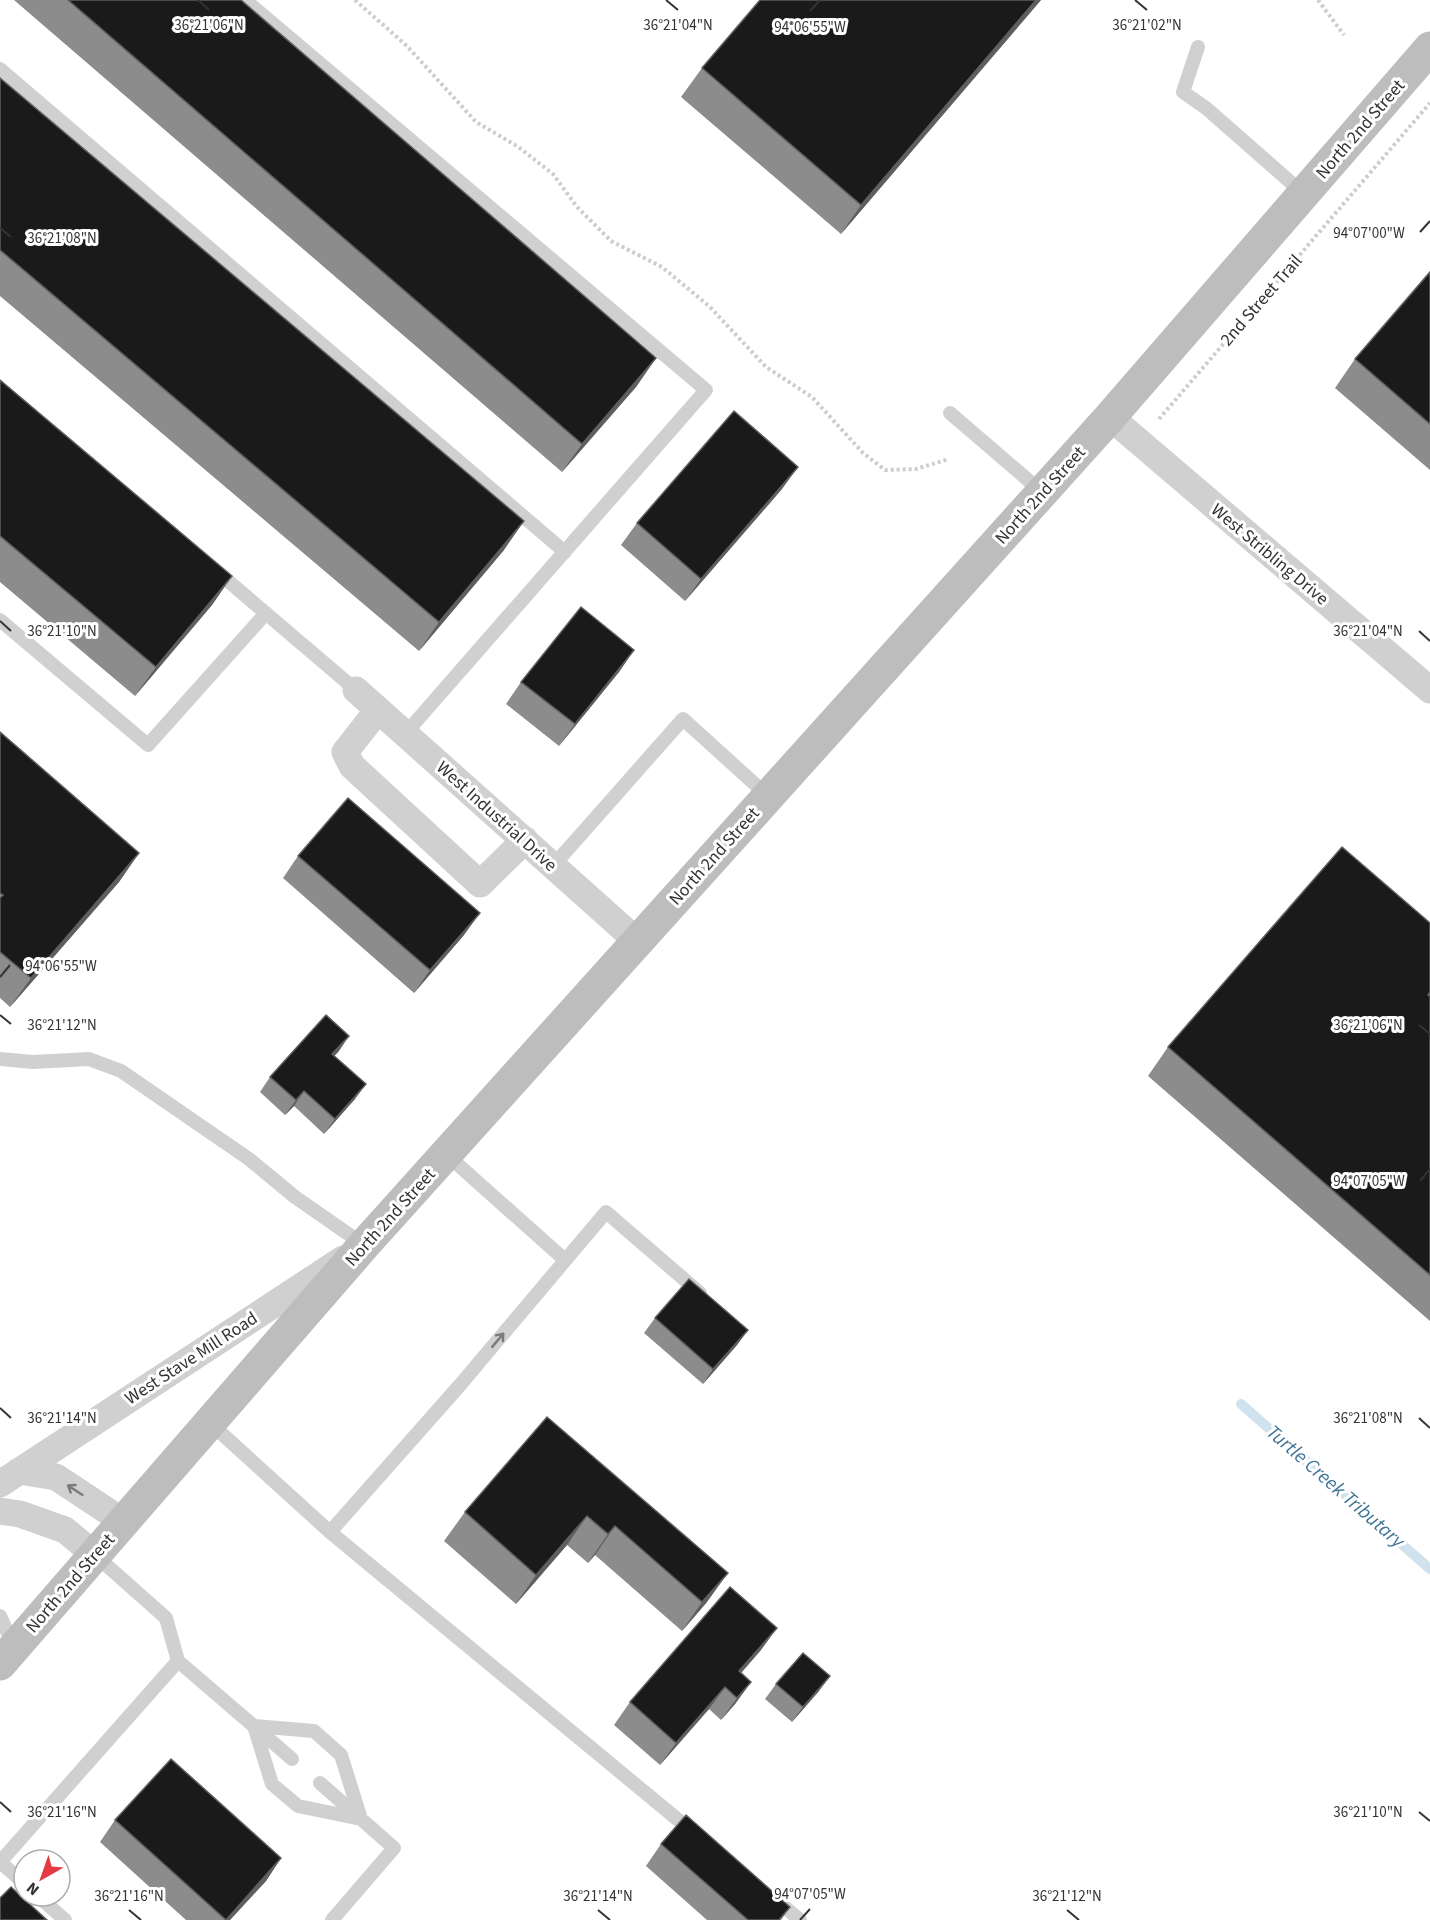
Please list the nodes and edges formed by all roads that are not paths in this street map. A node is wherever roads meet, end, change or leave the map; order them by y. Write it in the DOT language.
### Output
graph roads {
  1 [pos="245,0"];
  2 [pos="1198,47"];
  3 [pos="1430,48"];
  4 [pos="0,69"];
  5 [pos="1304,194"];
  6 [pos="950,413"];
  7 [pos="1110,417"];
  8 [pos="1042,493"];
  9 [pos="565,552"];
  10 [pos="204,560"];
  11 [pos="266,613"];
  12 [pos="0,620"];
  13 [pos="356,690"];
  14 [pos="1430,690"];
  15 [pos="378,710"];
  16 [pos="405,734"];
  17 [pos="768,796"];
  18 [pos="525,840"];
  19 [pos="553,866"];
  20 [pos="638,941"];
  21 [pos="0,1059"];
  22 [pos="446,1154"];
  23 [pos="364,1245"];
  24 [pos="565,1260"];
  25 [pos="711,1303"];
  26 [pos="210,1422"];
  27 [pos="9,1477"];
  28 [pos="0,1511"];
  29 [pos="124,1522"];
  30 [pos="330,1532"];
  31 [pos="95,1555"];
  32 [pos="0,1616"];
  33 [pos="7,1656"];
  34 [pos="178,1661"];
  35 [pos="254,1726"];
  36 [pos="292,1759"];
  37 [pos="320,1783"];
  38 [pos="361,1819"];
  39 [pos="708,1844"];
  40 [pos="12,1848"];
  41 [pos="12,1848"];
  42 [pos="12,1872"];
  43 [pos="763,1890"];
  44 [pos="48,1908"];
  45 [pos="65,1920"];
  46 [pos="332,1920"];
  47 [pos="800,1920"];
  1 -- 9 [label="lane"];
  2 -- 5 [label="lane"];
  3 -- 5 [label="main road, North 2nd Street"];
  4 -- 9 [label="lane"];
  5 -- 7 [label="main road, North 2nd Street"];
  6 -- 8 [label="lane"];
  7 -- 8 [label="main road, North 2nd Street"];
  7 -- 14 [label="street, West Stribling Drive"];
  8 -- 17 [label="main road, North 2nd Street"];
  9 -- 16 [label="lane"];
  10 -- 11 [label="lane"];
  11 -- 12 [label="lane"];
  11 -- 13 [label="lane"];
  13 -- 15 [label="street, West Industrial Drive"];
  15 -- 16 [label="street, West Industrial Drive"];
  15 -- 18 [label="street"];
  16 -- 18 [label="street, West Industrial Drive"];
  17 -- 19 [label="lane"];
  17 -- 20 [label="main road, North 2nd Street"];
  18 -- 19 [label="street, West Industrial Drive"];
  19 -- 20 [label="street, West Industrial Drive"];
  20 -- 22 [label="main road, North 2nd Street"];
  21 -- 23 [label="lane"];
  22 -- 23 [label="main road, North 2nd Street"];
  22 -- 24 [label="lane"];
  23 -- 26 [label="main road, North 2nd Street"];
  23 -- 27 [label="street, West Stave Mill Road"];
  24 -- 25 [label="lane"];
  30 -- 24 [label="lane, one-way"];
  26 -- 29 [label="main road, North 2nd Street"];
  26 -- 30 [label="lane"];
  29 -- 27 [label="street, West Stave Mill Road, one-way"];
  28 -- 31 [label="street"];
  29 -- 31 [label="main road, North 2nd Street"];
  30 -- 39 [label="lane"];
  31 -- 33 [label="main road, North 2nd Street"];
  31 -- 34 [label="lane"];
  32 -- 33 [label="lane"];
  34 -- 35 [label="lane"];
  34 -- 40 [label="lane"];
  35 -- 36 [label="lane"];
  35 -- 38 [label="lane"];
  35 -- 38 [label="lane"];
  37 -- 38 [label="lane"];
  38 -- 46 [label="lane"];
  41 -- 42 [label="lane"];
  43 -- 47 [label="lane"];
  44 -- 45 [label="lane"];
}
